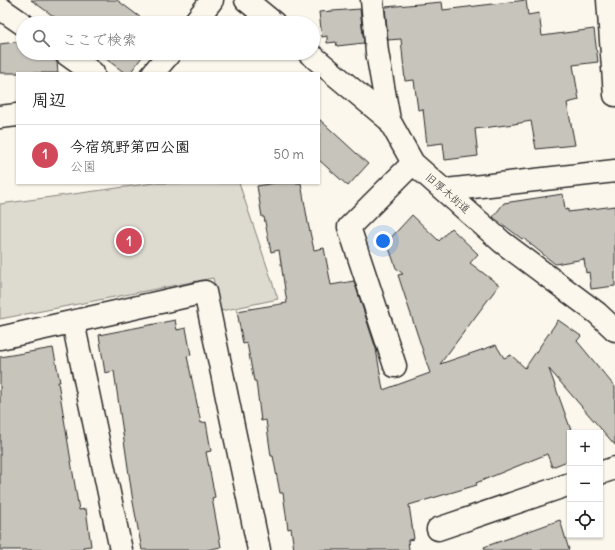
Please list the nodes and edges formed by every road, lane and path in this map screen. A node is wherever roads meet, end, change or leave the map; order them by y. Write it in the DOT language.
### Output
graph roads {
  1 [pos="212,0"];
  2 [pos="246,0"];
  3 [pos="372,0"];
  4 [pos="608,0"];
  5 [pos="0,8"];
  6 [pos="199,16"];
  7 [pos="265,16"];
  8 [pos="16,19"];
  9 [pos="75,60"];
  10 [pos="164,60"];
  11 [pos="317,60"];
  12 [pos="92,72"];
  13 [pos="154,72"];
  14 [pos="615,95"];
  15 [pos="16,115"];
  16 [pos="0,117"];
  17 [pos="389,120"];
  18 [pos="413,163"];
  19 [pos="615,171"];
  20 [pos="446,190"];
  21 [pos="73,322"];
  22 [pos="615,330"];
  23 [pos="0,338"];
  24 [pos="395,366"];
  25 [pos="615,468"];
  26 [pos="603,472"];
  27 [pos="567,485"];
  28 [pos="438,529"];
  29 [pos="121,550"];
  30 [pos="259,550"];
  1 -- 6 [label="street"];
  2 -- 7 [label="street"];
  3 -- 17 [label="street, 旧厚木街道"];
  4 -- 14 [label="street"];
  5 -- 8 [label="street"];
  9 -- 12 [label="street"];
  10 -- 13 [label="street"];
  11 -- 17 [label="street"];
  15 -- 16 [label="street"];
  17 -- 18 [label="street, 旧厚木街道"];
  18 -- 20 [label="street, 旧厚木街道"];
  18 -- 24 [label="street"];
  19 -- 20 [label="street"];
  20 -- 22 [label="street, 旧厚木街道"];
  21 -- 23 [label="street"];
  21 -- 29 [label="street"];
  21 -- 30 [label="street"];
  25 -- 26 [label="street"];
  27 -- 28 [label="street"];
}
